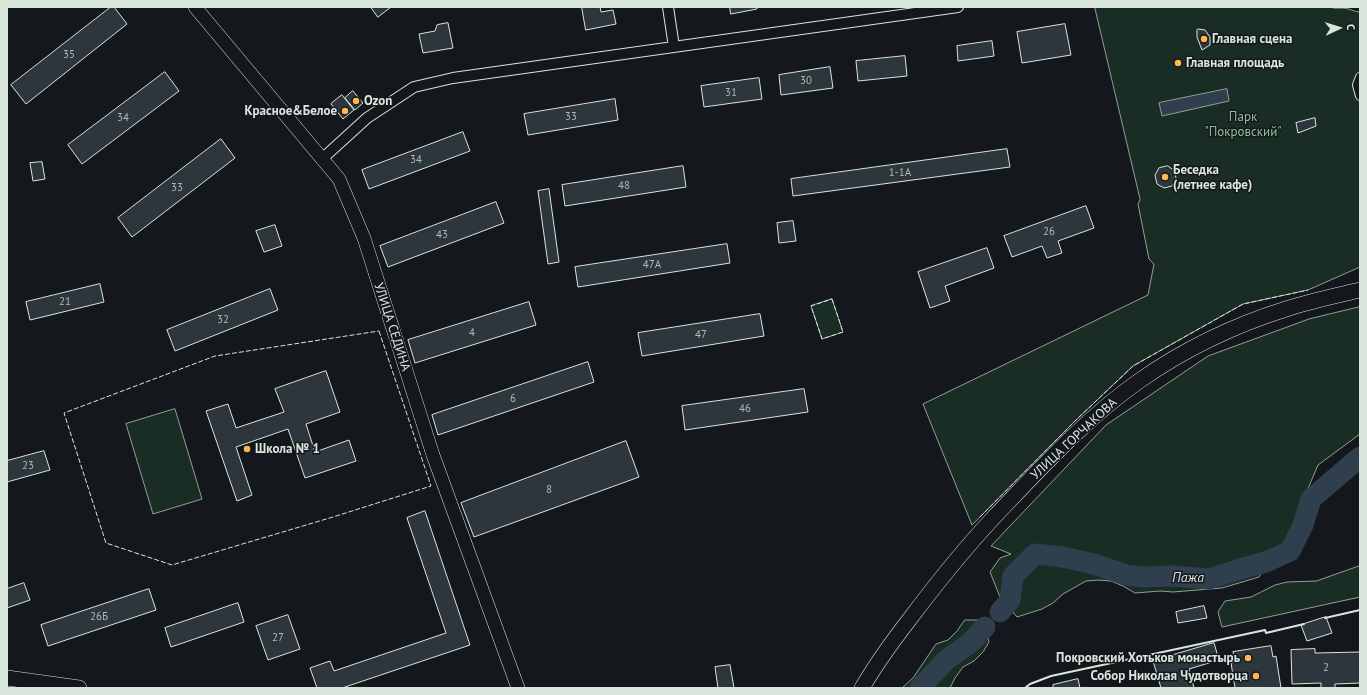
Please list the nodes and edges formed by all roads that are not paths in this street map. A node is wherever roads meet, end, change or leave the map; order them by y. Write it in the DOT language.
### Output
graph roads {
  1 [pos="195,7"];
  2 [pos="668,7"];
  3 [pos="958,7"];
  4 [pos="674,47"];
  5 [pos="1360,77"];
  6 [pos="1360,96"];
  7 [pos="322,159"];
  8 [pos="1360,290"];
  9 [pos="7,678"];
  10 [pos="78,688"];
  11 [pos="518,688"];
  12 [pos="862,688"];
  1 -- 7 [label="street, УЛИЦА СЕДИНА"];
  2 -- 4 [label="street"];
  3 -- 4 [label="street"];
  4 -- 7 [label="street"];
  5 -- 6 [label="street"];
  7 -- 11 [label="street, УЛИЦА СЕДИНА"];
  8 -- 12 [label="main road, УЛИЦА ГОРЧАКОВА"];
  9 -- 10 [label="main road"];
}
